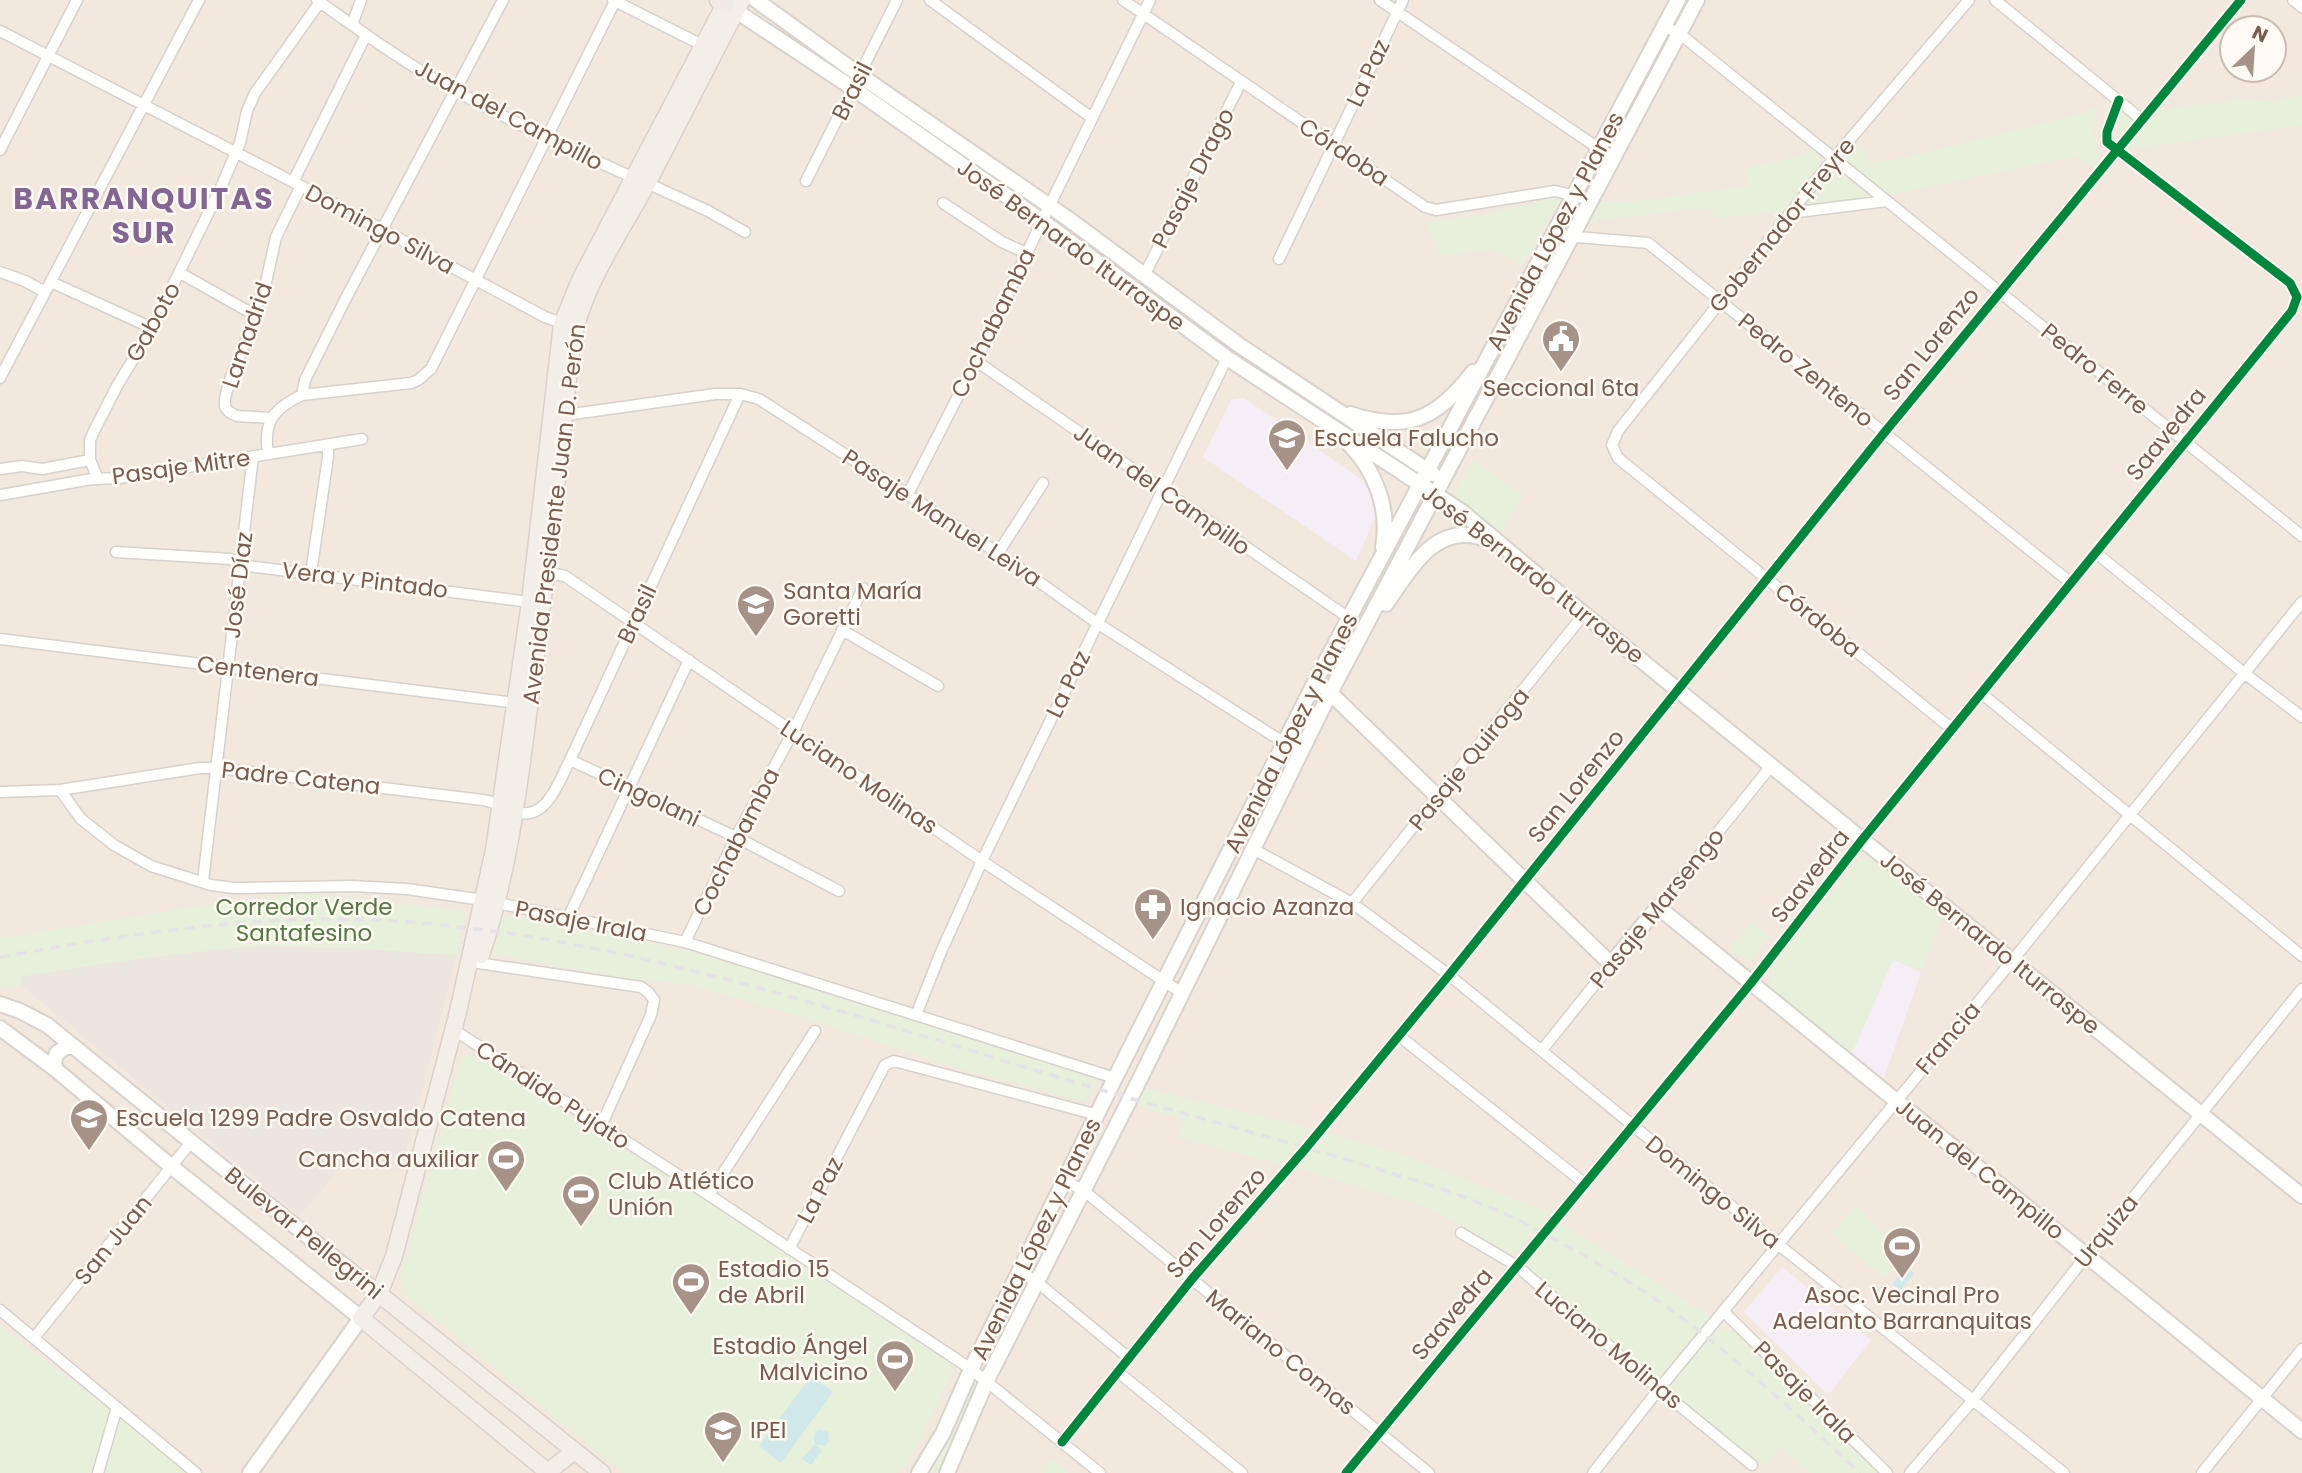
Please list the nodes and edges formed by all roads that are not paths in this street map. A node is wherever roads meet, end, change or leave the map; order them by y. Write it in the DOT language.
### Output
graph roads {
  1 [pos="77,0"];
  2 [pos="199,0"];
  3 [pos="361,0"];
  4 [pos="503,0"];
  5 [pos="756,0"];
  6 [pos="897,0"];
  7 [pos="930,0"];
  8 [pos="1124,0"];
  9 [pos="1150,0"];
  10 [pos="1380,0"];
  11 [pos="1403,0"];
  12 [pos="1678,0"];
  13 [pos="1698,0"];
  14 [pos="1969,0"];
  15 [pos="1995,0"];
  16 [pos="2241,0"];
  17 [pos="2293,0"];
  18 [pos="318,1"];
  19 [pos="614,1"];
  20 [pos="730,3"];
  21 [pos="2302,8"];
  22 [pos="1397,11"];
  23 [pos="1143,14"];
  24 [pos="352,25"];
  25 [pos="1664,26"];
  26 [pos="0,31"];
  27 [pos="1680,34"];
  28 [pos="366,35"];
  29 [pos="704,46"];
  30 [pos="48,57"];
  31 [pos="857,82"];
  32 [pos="1241,82"];
  33 [pos="454,90"];
  34 [pos="2119,100"];
  35 [pos="143,106"];
  36 [pos="1092,118"];
  37 [pos="2141,119"];
  38 [pos="547,138"];
  39 [pos="1334,145"];
  40 [pos="1598,148"];
  41 [pos="0,150"];
  42 [pos="2115,150"];
  43 [pos="236,154"];
  44 [pos="1834,159"];
  45 [pos="640,181"];
  46 [pos="806,181"];
  47 [pos="297,184"];
  48 [pos="1574,195"];
  49 [pos="1591,200"];
  50 [pos="1887,201"];
  51 [pos="943,203"];
  52 [pos="1049,205"];
  53 [pos="1790,213"];
  54 [pos="1042,220"];
  55 [pos="382,230"];
  56 [pos="745,232"];
  57 [pos="1553,235"];
  58 [pos="1573,235"];
  59 [pos="1026,253"];
  60 [pos="1279,259"];
  61 [pos="0,272"];
  62 [pos="180,273"];
  63 [pos="1145,274"];
  64 [pos="476,281"];
  65 [pos="48,287"];
  66 [pos="1999,292"];
  67 [pos="1720,302"];
  68 [pos="253,314"];
  69 [pos="569,325"];
  70 [pos="152,328"];
  71 [pos="1499,337"];
  72 [pos="1227,358"];
  73 [pos="976,361"];
  74 [pos="0,378"];
  75 [pos="740,394"];
  76 [pos="302,395"];
  77 [pos="1318,408"];
  78 [pos="559,416"];
  79 [pos="271,418"];
  80 [pos="1884,433"];
  81 [pos="362,439"];
  82 [pos="2184,441"];
  83 [pos="328,445"];
  84 [pos="268,454"];
  85 [pos="254,456"];
  86 [pos="1618,458"];
  87 [pos="90,460"];
  88 [pos="0,469"];
  89 [pos="1428,471"];
  90 [pos="98,479"];
  91 [pos="1443,481"];
  92 [pos="1042,483"];
  93 [pos="1420,484"];
  94 [pos="1163,491"];
  95 [pos="908,494"];
  96 [pos="1436,494"];
  97 [pos="0,495"];
  98 [pos="2302,536"];
  99 [pos="1505,548"];
  100 [pos="116,552"];
  101 [pos="998,553"];
  102 [pos="2096,553"];
  103 [pos="1379,562"];
  104 [pos="241,563"];
  105 [pos="540,571"];
  106 [pos="311,573"];
  107 [pos="1767,579"];
  108 [pos="2071,583"];
  109 [pos="863,587"];
  110 [pos="530,602"];
  111 [pos="2302,602"];
  112 [pos="1584,614"];
  113 [pos="1349,618"];
  114 [pos="633,621"];
  115 [pos="1097,622"];
  116 [pos="842,630"];
  117 [pos="0,639"];
  118 [pos="1349,656"];
  119 [pos="689,660"];
  120 [pos="228,667"];
  121 [pos="2244,673"];
  122 [pos="1316,680"];
  123 [pos="938,686"];
  124 [pos="1679,690"];
  125 [pos="1330,693"];
  126 [pos="1981,693"];
  127 [pos="516,703"];
  128 [pos="2302,717"];
  129 [pos="1952,729"];
  130 [pos="793,732"];
  131 [pos="1284,744"];
  132 [pos="1300,753"];
  133 [pos="570,760"];
  134 [pos="1771,766"];
  135 [pos="216,768"];
  136 [pos="628,788"];
  137 [pos="60,790"];
  138 [pos="0,792"];
  139 [pos="1439,797"];
  140 [pos="509,808"];
  141 [pos="2130,815"];
  142 [pos="736,837"];
  143 [pos="1863,840"];
  144 [pos="1253,849"];
  145 [pos="982,861"];
  146 [pos="1525,880"];
  147 [pos="202,881"];
  148 [pos="839,891"];
  149 [pos="490,902"];
  150 [pos="1352,903"];
  151 [pos="1658,907"];
  152 [pos="568,918"];
  153 [pos="685,942"];
  154 [pos="2302,956"];
  155 [pos="2012,961"];
  156 [pos="478,963"];
  157 [pos="1611,964"];
  158 [pos="1449,975"];
  159 [pos="1164,982"];
  160 [pos="1751,983"];
  161 [pos="2302,989"];
  162 [pos="1182,993"];
  163 [pos="0,1004"];
  164 [pos="916,1015"];
  165 [pos="455,1023"];
  166 [pos="0,1028"];
  167 [pos="815,1031"];
  168 [pos="1398,1035"];
  169 [pos="74,1047"];
  170 [pos="1542,1050"];
  171 [pos="55,1069"];
  172 [pos="1115,1078"];
  173 [pos="1897,1100"];
  174 [pos="1098,1115"];
  175 [pos="2201,1115"];
  176 [pos="601,1126"];
  177 [pos="1633,1126"];
  178 [pos="191,1142"];
  179 [pos="172,1167"];
  180 [pos="1065,1181"];
  181 [pos="1584,1183"];
  182 [pos="1083,1190"];
  183 [pos="709,1195"];
  184 [pos="2302,1196"];
  185 [pos="1461,1233"];
  186 [pos="1779,1245"];
  187 [pos="789,1249"];
  188 [pos="2086,1256"];
  189 [pos="1517,1266"];
  190 [pos="1020,1272"];
  191 [pos="1192,1279"];
  192 [pos="1037,1282"];
  193 [pos="379,1294"];
  194 [pos="0,1310"];
  195 [pos="1723,1311"];
  196 [pos="361,1318"];
  197 [pos="34,1338"];
  198 [pos="2302,1349"];
  199 [pos="1129,1358"];
  200 [pos="971,1369"];
  201 [pos="1118,1372"];
  202 [pos="987,1380"];
  203 [pos="1659,1389"];
  204 [pos="2263,1398"];
  205 [pos="1973,1400"];
  206 [pos="117,1408"];
  207 [pos="2302,1431"];
  208 [pos="1379,1432"];
  209 [pos="1062,1442"];
  210 [pos="573,1451"];
  211 [pos="1752,1465"];
  212 [pos="595,1471"];
  213 [pos="99,1473"];
  214 [pos="196,1473"];
  215 [pos="250,1473"];
  216 [pos="549,1473"];
  217 [pos="919,1473"];
  218 [pos="947,1473"];
  219 [pos="1100,1473"];
  220 [pos="1242,1473"];
  221 [pos="1346,1473"];
  222 [pos="1429,1473"];
  223 [pos="1593,1473"];
  224 [pos="1887,1473"];
  225 [pos="1910,1473"];
  226 [pos="2064,1473"];
  227 [pos="2202,1473"];
  1 -- 30 [label="street"];
  2 -- 35 [label="street"];
  3 -- 24 [label="street"];
  4 -- 33 [label="street"];
  5 -- 31 [label="main road, José Bernardo Iturraspe"];
  6 -- 31 [label="street, Brasil"];
  7 -- 36 [label="street"];
  8 -- 23 [label="street, Córdoba"];
  9 -- 23 [label="street, Cochabamba"];
  10 -- 22 [label="street"];
  11 -- 22 [label="street, La Paz"];
  12 -- 25 [label="main road, Avenida López y Planes"];
  13 -- 27 [label="main road, Avenida López y Planes"];
  14 -- 44 [label="street, Gobernador Freyre"];
  15 -- 34 [label="street"];
  16 -- 37 [label="street, San Lorenzo"];
  17 -- 21 [label="street"];
  18 -- 24 [label="street, Juan del Campillo"];
  18 -- 43 [label="street, Gaboto"];
  19 -- 29 [label="street"];
  19 -- 38 [label="street"];
  20 -- 29 [label="main road, Avenida Presidente Juan D. Perón"];
  20 -- 31 [label="main road, José Bernardo Iturraspe"];
  20 -- 45 [label="main road, Avenida Presidente Juan D. Perón"];
  22 -- 39 [label="street, La Paz"];
  22 -- 40 [label="street"];
  23 -- 32 [label="street, Córdoba"];
  23 -- 36 [label="street, Cochabamba"];
  24 -- 28 [label="street, Juan del Campillo"];
  25 -- 27 [label="street, Pedro Ferre"];
  25 -- 40 [label="main road, Avenida López y Planes"];
  26 -- 30 [label="street, Domingo Silva"];
  27 -- 44 [label="street, Pedro Ferre"];
  27 -- 49 [label="main road, Avenida López y Planes"];
  28 -- 33 [label="street, Juan del Campillo"];
  28 -- 47 [label="street, Lamadrid"];
  29 -- 45 [label="main road, Avenida Presidente Juan D. Perón"];
  30 -- 35 [label="street, Domingo Silva"];
  30 -- 41 [label="street"];
  31 -- 46 [label="street, Brasil"];
  31 -- 52 [label="main road, José Bernardo Iturraspe"];
  31 -- 54 [label="main road, José Bernardo Iturraspe"];
  32 -- 39 [label="street, Córdoba"];
  32 -- 63 [label="street, Pasaje Drago"];
  33 -- 38 [label="street, Juan del Campillo"];
  33 -- 55 [label="street"];
  34 -- 37 [label="street"];
  34 -- 42 [label="street"];
  35 -- 43 [label="street, Domingo Silva"];
  35 -- 65 [label="street"];
  36 -- 52 [label="street, Cochabamba"];
  37 -- 42 [label="street, San Lorenzo"];
  38 -- 45 [label="street, Juan del Campillo"];
  38 -- 64 [label="street"];
  39 -- 48 [label="street, Córdoba"];
  39 -- 60 [label="street, La Paz"];
  40 -- 48 [label="main road, Avenida López y Planes"];
  42 -- 66 [label="street, San Lorenzo"];
  42 -- 82 [label="street, Saavedra"];
  43 -- 47 [label="street, Domingo Silva"];
  43 -- 62 [label="street, Gaboto"];
  44 -- 50 [label="street, Pedro Ferre"];
  44 -- 53 [label="street, Gobernador Freyre"];
  45 -- 56 [label="street, Juan del Campillo"];
  45 -- 69 [label="main road, Avenida Presidente Juan D. Perón"];
  47 -- 55 [label="street, Domingo Silva"];
  47 -- 68 [label="street, Lamadrid"];
  48 -- 49 [label="street, Córdoba"];
  48 -- 57 [label="main road, Avenida López y Planes"];
  49 -- 58 [label="main road, Avenida López y Planes"];
  50 -- 53 [label="street"];
  50 -- 66 [label="street, Pedro Ferre"];
  51 -- 59 [label="street"];
  52 -- 54 [label="street, Cochabamba"];
  52 -- 63 [label="main road, José Bernardo Iturraspe"];
  53 -- 67 [label="street, Gobernador Freyre"];
  54 -- 59 [label="street, Cochabamba"];
  54 -- 72 [label="main road, José Bernardo Iturraspe"];
  55 -- 64 [label="street, Domingo Silva"];
  55 -- 76 [label="street"];
  57 -- 58 [label="street, Pedro Zenteno"];
  57 -- 71 [label="main road, Avenida López y Planes"];
  58 -- 67 [label="street, Pedro Zenteno"];
  58 -- 91 [label="main road, Avenida López y Planes"];
  59 -- 73 [label="street, Cochabamba"];
  61 -- 65 [label="street"];
  62 -- 68 [label="street"];
  62 -- 70 [label="street, Gaboto"];
  63 -- 77 [label="main road, José Bernardo Iturraspe"];
  64 -- 69 [label="street, Domingo Silva"];
  64 -- 76 [label="street"];
  65 -- 70 [label="street"];
  65 -- 74 [label="street"];
  66 -- 80 [label="street, San Lorenzo"];
  66 -- 82 [label="street, Pedro Ferre"];
  67 -- 80 [label="street, Pedro Zenteno"];
  67 -- 86 [label="street, Gobernador Freyre"];
  68 -- 79 [label="street, Lamadrid"];
  69 -- 78 [label="main road, Avenida Presidente Juan D. Perón"];
  70 -- 87 [label="street, Gaboto"];
  71 -- 77 [label="main road"];
  71 -- 89 [label="main road, Avenida López y Planes"];
  72 -- 77 [label="main road, José Bernardo Iturraspe"];
  72 -- 94 [label="street, La Paz"];
  73 -- 94 [label="street, Juan del Campillo"];
  73 -- 95 [label="street, Cochabamba"];
  75 -- 78 [label="street, Pasaje Manuel Leiva"];
  75 -- 95 [label="street, Pasaje Manuel Leiva"];
  75 -- 114 [label="street, Brasil"];
  76 -- 79 [label="street"];
  77 -- 89 [label="main road, José Bernardo Iturraspe"];
  77 -- 93 [label="main road, José Bernardo Iturraspe"];
  77 -- 103 [label="main road"];
  78 -- 105 [label="main road, Avenida Presidente Juan D. Perón"];
  79 -- 84 [label="street"];
  80 -- 107 [label="street, San Lorenzo"];
  80 -- 108 [label="street, Pedro Zenteno"];
  81 -- 83 [label="street, Pasaje Mitre"];
  82 -- 98 [label="street, Pedro Ferre"];
  82 -- 102 [label="street, Saavedra"];
  83 -- 84 [label="street, Pasaje Mitre"];
  83 -- 106 [label="street"];
  84 -- 85 [label="street, Pasaje Mitre"];
  85 -- 90 [label="street, Pasaje Mitre"];
  85 -- 104 [label="street, José Díaz"];
  86 -- 107 [label="street, Córdoba"];
  87 -- 88 [label="street"];
  87 -- 90 [label="street"];
  89 -- 91 [label="main road, José Bernardo Iturraspe"];
  89 -- 93 [label="main road, Avenida López y Planes"];
  90 -- 97 [label="street, Pasaje Mitre"];
  91 -- 96 [label="main road, Avenida López y Planes"];
  92 -- 101 [label="street"];
  93 -- 96 [label="main road, José Bernardo Iturraspe"];
  93 -- 103 [label="main road, Avenida López y Planes"];
  94 -- 113 [label="street, Juan del Campillo"];
  94 -- 115 [label="street, La Paz"];
  95 -- 101 [label="street, Pasaje Manuel Leiva"];
  96 -- 99 [label="main road, José Bernardo Iturraspe"];
  96 -- 118 [label="main road, Avenida López y Planes"];
  99 -- 112 [label="main road, José Bernardo Iturraspe"];
  99 -- 118 [label="main road"];
  100 -- 104 [label="street, Vera y Pintado"];
  101 -- 115 [label="street, Pasaje Manuel Leiva"];
  102 -- 108 [label="street, Saavedra"];
  102 -- 121 [label="street"];
  103 -- 113 [label="main road, Avenida López y Planes"];
  104 -- 106 [label="street, Vera y Pintado"];
  104 -- 120 [label="street, José Díaz"];
  105 -- 110 [label="main road, Avenida Presidente Juan D. Perón"];
  105 -- 114 [label="street, Luciano Molinas"];
  105 -- 140 [label="main road, Avenida Presidente Juan D. Perón"];
  106 -- 110 [label="street, Vera y Pintado"];
  107 -- 124 [label="street, San Lorenzo"];
  107 -- 129 [label="street, Córdoba"];
  108 -- 126 [label="street, Saavedra"];
  109 -- 116 [label="street, Cochabamba"];
  110 -- 127 [label="main road, Avenida Presidente Juan D. Perón"];
  111 -- 121 [label="street, Francia"];
  112 -- 124 [label="main road, José Bernardo Iturraspe"];
  112 -- 139 [label="street, Pasaje Quiroga"];
  113 -- 122 [label="main road, Avenida López y Planes"];
  114 -- 119 [label="street, Luciano Molinas"];
  114 -- 133 [label="street, Brasil"];
  115 -- 131 [label="street, Pasaje Manuel Leiva"];
  115 -- 145 [label="street, La Paz"];
  116 -- 123 [label="street"];
  116 -- 130 [label="street, Cochabamba"];
  117 -- 120 [label="street, Centenera"];
  118 -- 125 [label="main road, Avenida López y Planes"];
  119 -- 130 [label="street, Luciano Molinas"];
  119 -- 136 [label="street"];
  120 -- 127 [label="street, Centenera"];
  120 -- 135 [label="street, José Díaz"];
  121 -- 128 [label="street"];
  121 -- 141 [label="street, Francia"];
  122 -- 125 [label="main road"];
  122 -- 131 [label="main road, Avenida López y Planes"];
  124 -- 134 [label="main road, José Bernardo Iturraspe"];
  124 -- 146 [label="street, San Lorenzo"];
  125 -- 132 [label="main road, Avenida López y Planes"];
  125 -- 139 [label="main road"];
  126 -- 129 [label="street, Saavedra"];
  126 -- 141 [label="street"];
  127 -- 140 [label="main road, Avenida Presidente Juan D. Perón"];
  129 -- 143 [label="street, Saavedra"];
  130 -- 142 [label="street, Cochabamba"];
  130 -- 145 [label="street, Luciano Molinas"];
  131 -- 132 [label="street, Pasaje Manuel Leiva"];
  131 -- 159 [label="main road, Avenida López y Planes"];
  132 -- 144 [label="main road, Avenida López y Planes"];
  133 -- 136 [label="street, Cingolani"];
  133 -- 140 [label="street, Brasil"];
  134 -- 143 [label="main road, José Bernardo Iturraspe"];
  134 -- 151 [label="street, Pasaje Marsengo"];
  135 -- 137 [label="street, Padre Catena"];
  135 -- 140 [label="street, Padre Catena"];
  135 -- 147 [label="street, José Díaz"];
  136 -- 142 [label="street, Cingolani"];
  136 -- 152 [label="street"];
  137 -- 138 [label="street, Padre Catena"];
  137 -- 147 [label="street, Pasaje Irala"];
  139 -- 146 [label="main road"];
  139 -- 150 [label="street, Pasaje Quiroga"];
  140 -- 149 [label="main road, Avenida Presidente Juan D. Perón"];
  141 -- 154 [label="street"];
  141 -- 155 [label="street, Francia"];
  142 -- 148 [label="street, Cingolani"];
  142 -- 153 [label="street, Cochabamba"];
  143 -- 155 [label="main road, José Bernardo Iturraspe"];
  143 -- 160 [label="street, Saavedra"];
  144 -- 150 [label="street, Domingo Silva"];
  144 -- 162 [label="main road, Avenida López y Planes"];
  145 -- 159 [label="street, Luciano Molinas"];
  145 -- 164 [label="street, La Paz"];
  146 -- 157 [label="main road"];
  146 -- 158 [label="street, San Lorenzo"];
  147 -- 149 [label="street, Pasaje Irala"];
  149 -- 152 [label="street, Pasaje Irala"];
  149 -- 156 [label="main road, Avenida Presidente Juan D. Perón"];
  149 -- 165 [label="main road, Avenida Presidente Juan D. Perón"];
  150 -- 158 [label="street, Domingo Silva"];
  151 -- 157 [label="main road, Pasaje Marsengo"];
  151 -- 160 [label="main road, Juan del Campillo"];
  152 -- 153 [label="street, Pasaje Irala"];
  153 -- 164 [label="street, Pasaje Irala"];
  155 -- 173 [label="street, Francia"];
  155 -- 175 [label="main road, José Bernardo Iturraspe"];
  156 -- 165 [label="main road, Avenida Presidente Juan D. Perón"];
  156 -- 176 [label="street"];
  157 -- 170 [label="street, Pasaje Marsengo"];
  158 -- 168 [label="street, San Lorenzo"];
  158 -- 170 [label="street, Domingo Silva"];
  159 -- 162 [label="street, Luciano Molinas"];
  159 -- 172 [label="main road, Avenida López y Planes"];
  160 -- 173 [label="main road, Juan del Campillo"];
  160 -- 177 [label="street, Saavedra"];
  161 -- 175 [label="street, Urquiza"];
  162 -- 182 [label="main road, Avenida López y Planes"];
  163 -- 169 [label="main road, Bulevar Pellegrini"];
  164 -- 172 [label="street, Pasaje Irala"];
  165 -- 176 [label="street, Cándido Pujato"];
  165 -- 193 [label="main road, Avenida Presidente Juan D. Perón"];
  166 -- 171 [label="main road, Bulevar Pellegrini"];
  167 -- 183 [label="street"];
  168 -- 181 [label="street"];
  168 -- 191 [label="street, San Lorenzo"];
  169 -- 171 [label="main road"];
  169 -- 178 [label="main road, Bulevar Pellegrini"];
  170 -- 177 [label="street, Domingo Silva"];
  171 -- 179 [label="main road, Bulevar Pellegrini"];
  172 -- 174 [label="main road, Avenida López y Planes"];
  173 -- 186 [label="street, Francia"];
  173 -- 188 [label="main road, Juan del Campillo"];
  174 -- 180 [label="main road, Avenida López y Planes"];
  174 -- 187 [label="street, La Paz"];
  175 -- 184 [label="main road, José Bernardo Iturraspe"];
  175 -- 188 [label="street, Urquiza"];
  176 -- 183 [label="street, Cándido Pujato"];
  177 -- 181 [label="street, Saavedra"];
  177 -- 186 [label="street, Domingo Silva"];
  178 -- 179 [label="street, San Juan"];
  178 -- 193 [label="main road, Bulevar Pellegrini"];
  179 -- 196 [label="main road, Bulevar Pellegrini"];
  179 -- 197 [label="street, San Juan"];
  180 -- 182 [label="street, Mariano Comas"];
  180 -- 190 [label="main road, Avenida López y Planes"];
  181 -- 189 [label="street, Saavedra"];
  182 -- 191 [label="street, Mariano Comas"];
  182 -- 192 [label="main road, Avenida López y Planes"];
  183 -- 187 [label="street, Cándido Pujato"];
  185 -- 189 [label="street, Luciano Molinas"];
  186 -- 195 [label="street, Francia"];
  186 -- 205 [label="street, Domingo Silva"];
  187 -- 200 [label="street, Cándido Pujato"];
  188 -- 204 [label="main road, Juan del Campillo"];
  188 -- 205 [label="street, Urquiza"];
  189 -- 203 [label="street, Luciano Molinas"];
  189 -- 208 [label="street, Saavedra"];
  190 -- 192 [label="street"];
  190 -- 200 [label="main road, Avenida López y Planes"];
  191 -- 199 [label="street, San Lorenzo"];
  191 -- 208 [label="street, Mariano Comas"];
  192 -- 199 [label="street"];
  192 -- 202 [label="main road, Avenida López y Planes"];
  193 -- 196 [label="main road, Avenida Presidente Juan D. Perón"];
  193 -- 210 [label="main road, Bulevar Pellegrini"];
  194 -- 197 [label="street"];
  195 -- 203 [label="street, Francia"];
  195 -- 224 [label="street, Pasaje Irala"];
  196 -- 215 [label="main road, Avenida Presidente Juan D. Perón"];
  196 -- 216 [label="main road, Bulevar Pellegrini"];
  197 -- 206 [label="street"];
  198 -- 204 [label="street"];
  199 -- 201 [label="street, San Lorenzo"];
  200 -- 202 [label="street, Cándido Pujato"];
  200 -- 217 [label="main road, Avenida López y Planes"];
  201 -- 209 [label="street, San Lorenzo"];
  201 -- 220 [label="street"];
  202 -- 209 [label="street, Cándido Pujato"];
  202 -- 218 [label="main road, Avenida López y Planes"];
  203 -- 211 [label="street, Luciano Molinas"];
  203 -- 223 [label="street, Francia"];
  204 -- 207 [label="main road, Juan del Campillo"];
  204 -- 227 [label="street"];
  205 -- 225 [label="street, Urquiza"];
  205 -- 226 [label="street, Domingo Silva"];
  206 -- 213 [label="street"];
  206 -- 214 [label="street"];
  208 -- 221 [label="street, Saavedra"];
  208 -- 222 [label="street, Mariano Comas"];
  209 -- 219 [label="street, Cándido Pujato"];
  210 -- 212 [label="main road, Bulevar Pellegrini"];
  210 -- 216 [label="main road"];
}
